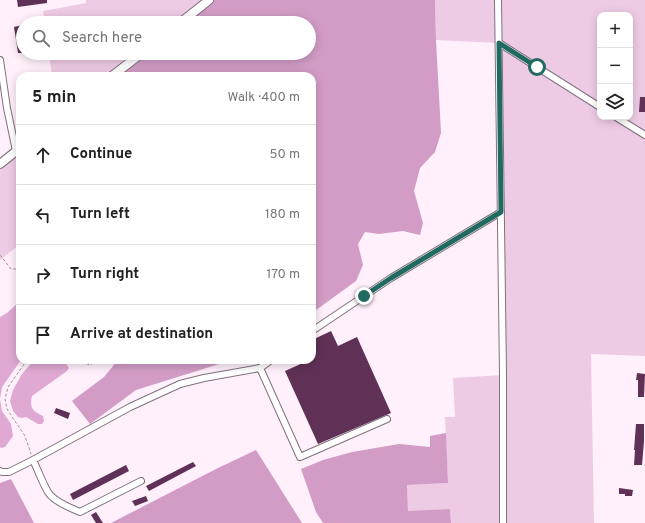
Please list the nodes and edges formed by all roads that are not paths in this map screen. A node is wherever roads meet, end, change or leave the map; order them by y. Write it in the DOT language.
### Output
graph roads {
  1 [pos="210,0"];
  2 [pos="498,0"];
  3 [pos="189,16"];
  4 [pos="499,43"];
  5 [pos="0,60"];
  6 [pos="133,60"];
  7 [pos="117,72"];
  8 [pos="597,105"];
  9 [pos="7,108"];
  10 [pos="0,110"];
  11 [pos="621,120"];
  12 [pos="645,135"];
  13 [pos="16,142"];
  14 [pos="16,151"];
  15 [pos="0,164"];
  16 [pos="501,212"];
  17 [pos="316,328"];
  18 [pos="266,364"];
  19 [pos="260,368"];
  20 [pos="387,419"];
  21 [pos="33,460"];
  22 [pos="0,471"];
  23 [pos="141,481"];
  24 [pos="503,523"];
  1 -- 3 [label="main road"];
  2 -- 4 [label="street"];
  4 -- 8 [label="street"];
  4 -- 16 [label="street"];
  5 -- 9 [label="street"];
  6 -- 7 [label="main road"];
  9 -- 10 [label="street"];
  9 -- 13 [label="street"];
  11 -- 12 [label="street"];
  14 -- 15 [label="main road"];
  16 -- 17 [label="street"];
  16 -- 24 [label="street"];
  18 -- 19 [label="street"];
  19 -- 20 [label="street"];
  19 -- 21 [label="street"];
  21 -- 22 [label="street"];
  21 -- 23 [label="street"];
}
